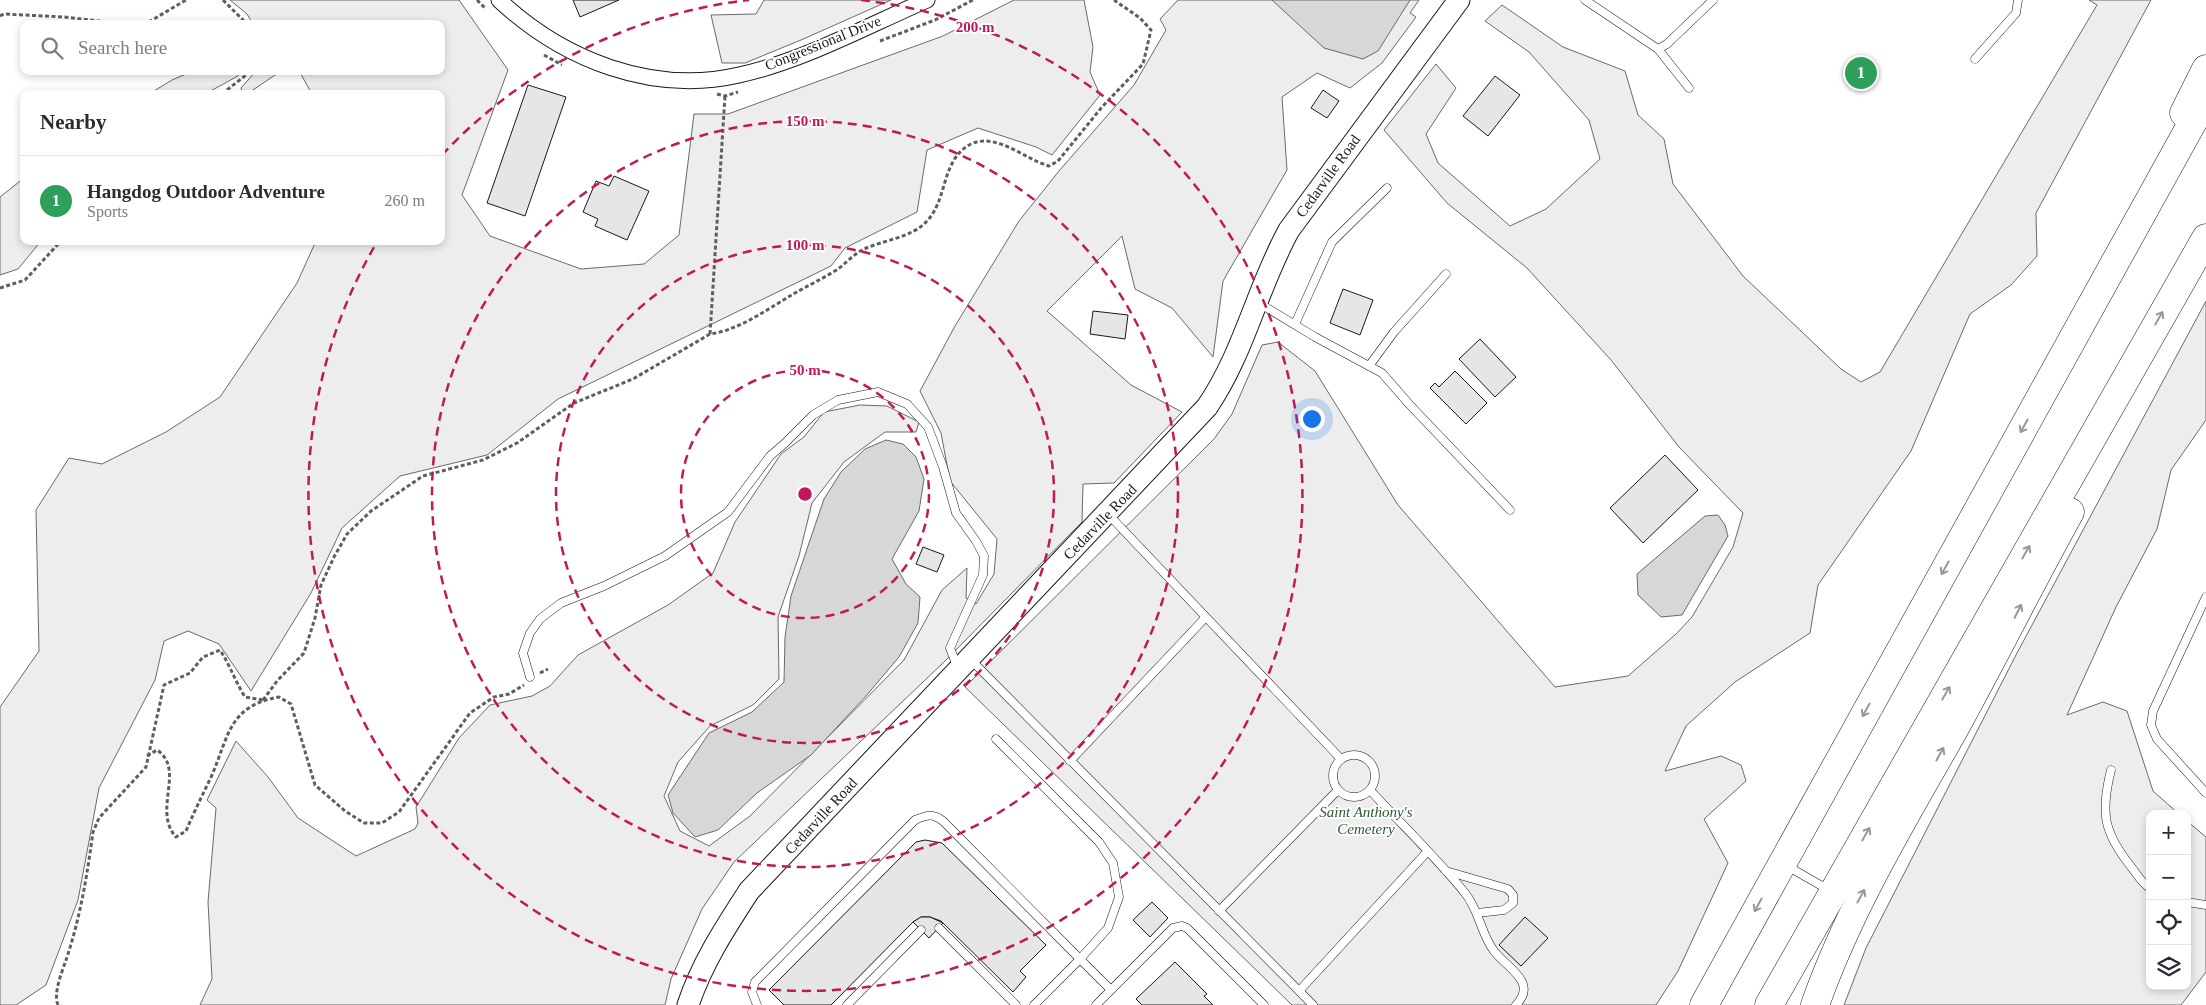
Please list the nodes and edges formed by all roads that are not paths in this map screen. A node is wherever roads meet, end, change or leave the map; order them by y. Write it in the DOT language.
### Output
graph roads {
  1 [pos="926,0"];
  2 [pos="1458,0"];
  3 [pos="1585,0"];
  4 [pos="1602,0"];
  5 [pos="1714,0"];
  6 [pos="2018,0"];
  7 [pos="501,1"];
  8 [pos="1597,8"];
  9 [pos="1658,50"];
  10 [pos="1975,59"];
  11 [pos="2206,69"];
  12 [pos="1690,88"];
  13 [pos="2206,98"];
  14 [pos="1387,188"];
  15 [pos="2206,238"];
  16 [pos="1446,274"];
  17 [pos="1255,301"];
  18 [pos="1295,324"];
  19 [pos="2135,361"];
  20 [pos="1369,366"];
  21 [pos="2048,383"];
  22 [pos="1510,510"];
  23 [pos="1108,514"];
  24 [pos="2206,597"];
  25 [pos="1205,618"];
  26 [pos="964,665"];
  27 [pos="530,677"];
  28 [pos="996,739"];
  29 [pos="1341,759"];
  30 [pos="1070,761"];
  31 [pos="2111,770"];
  32 [pos="1338,790"];
  33 [pos="1370,790"];
  34 [pos="2206,793"];
  35 [pos="1426,852"];
  36 [pos="1781,862"];
  37 [pos="1444,871"];
  38 [pos="2146,883"];
  39 [pos="1833,892"];
  40 [pos="2191,903"];
  41 [pos="2206,905"];
  42 [pos="1219,911"];
  43 [pos="1477,913"];
  44 [pos="939,928"];
  45 [pos="921,930"];
  46 [pos="1080,959"];
  47 [pos="699,973"];
  48 [pos="1111,990"];
  49 [pos="1299,991"];
  50 [pos="688,1005"];
  51 [pos="695,1005"];
  52 [pos="757,1005"];
  53 [pos="847,1005"];
  54 [pos="1016,1005"];
  55 [pos="1034,1005"];
  56 [pos="1096,1005"];
  57 [pos="1264,1005"];
  58 [pos="1313,1005"];
  59 [pos="1516,1005"];
  60 [pos="1704,1005"];
  61 [pos="1769,1005"];
  62 [pos="1787,1005"];
  63 [pos="1815,1005"];
  1 -- 7 [label="street, Congressional Drive"];
  2 -- 17 [label="main road, Cedarville Road"];
  3 -- 8 [label="lane"];
  4 -- 8 [label="lane"];
  5 -- 9 [label="lane"];
  6 -- 10 [label="lane"];
  8 -- 9 [label="lane"];
  9 -- 12 [label="lane"];
  11 -- 21 [label="highway"];
  13 -- 21 [label="highway"];
  14 -- 18 [label="lane"];
  19 -- 15 [label="highway, one-way"];
  16 -- 20 [label="lane"];
  17 -- 18 [label="lane"];
  17 -- 23 [label="main road, Cedarville Road"];
  18 -- 20 [label="lane"];
  39 -- 19 [label="highway, one-way"];
  63 -- 19 [label="highway, one-way"];
  20 -- 22 [label="lane"];
  21 -- 36 [label="highway, one-way"];
  23 -- 25 [label="lane"];
  23 -- 26 [label="main road, Cedarville Road"];
  24 -- 34 [label="lane"];
  25 -- 29 [label="lane"];
  25 -- 30 [label="lane"];
  26 -- 27 [label="lane"];
  26 -- 30 [label="lane"];
  26 -- 47 [label="main road, Cedarville Road"];
  28 -- 46 [label="lane"];
  29 -- 32 [label="lane"];
  29 -- 33 [label="lane"];
  30 -- 42 [label="lane"];
  31 -- 38 [label="lane"];
  32 -- 33 [label="lane"];
  32 -- 42 [label="lane"];
  33 -- 35 [label="lane"];
  35 -- 37 [label="lane"];
  35 -- 49 [label="lane"];
  36 -- 39 [label="lane"];
  36 -- 60 [label="highway, one-way"];
  37 -- 43 [label="lane"];
  37 -- 43 [label="lane"];
  39 -- 61 [label="highway"];
  39 -- 62 [label="highway"];
  40 -- 41 [label="lane"];
  42 -- 49 [label="lane"];
  43 -- 59 [label="lane"];
  44 -- 54 [label="lane"];
  45 -- 53 [label="lane"];
  46 -- 48 [label="lane"];
  46 -- 52 [label="lane"];
  46 -- 55 [label="lane"];
  47 -- 50 [label="main road, Cedarville Road"];
  47 -- 51 [label="street"];
  48 -- 56 [label="lane"];
  48 -- 57 [label="lane"];
  49 -- 58 [label="lane"];
}
